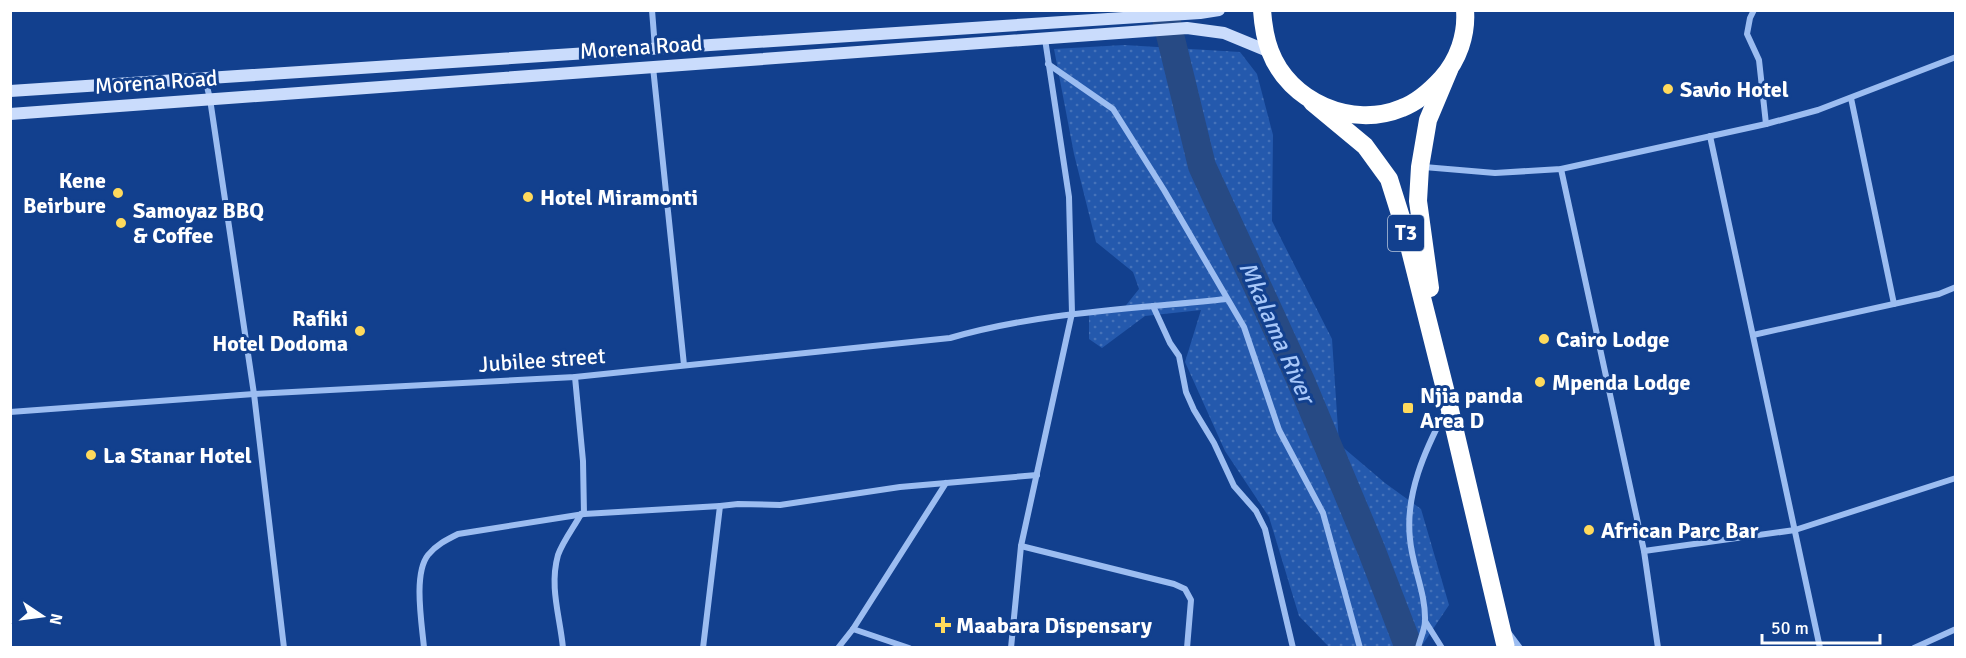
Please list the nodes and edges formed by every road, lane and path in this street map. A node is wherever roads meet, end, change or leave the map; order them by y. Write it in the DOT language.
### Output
graph roads {
  1 [pos="652,10"];
  2 [pos="1219,10"];
  3 [pos="1263,10"];
  4 [pos="1466,10"];
  5 [pos="1754,10"];
  6 [pos="1045,38"];
  7 [pos="655,48"];
  8 [pos="1270,52"];
  9 [pos="1956,57"];
  10 [pos="1048,64"];
  11 [pos="653,67"];
  12 [pos="1449,69"];
  13 [pos="205,78"];
  14 [pos="10,91"];
  15 [pos="1851,98"];
  16 [pos="210,99"];
  17 [pos="1312,102"];
  18 [pos="10,114"];
  19 [pos="1766,124"];
  20 [pos="1710,136"];
  21 [pos="1420,167"];
  22 [pos="1561,169"];
  23 [pos="1956,287"];
  24 [pos="1227,298"];
  25 [pos="1894,304"];
  26 [pos="1154,306"];
  27 [pos="1072,313"];
  28 [pos="1753,335"];
  29 [pos="684,365"];
  30 [pos="574,377"];
  31 [pos="254,394"];
  32 [pos="1448,399"];
  33 [pos="10,412"];
  34 [pos="1037,475"];
  35 [pos="1956,478"];
  36 [pos="946,483"];
  37 [pos="720,506"];
  38 [pos="582,514"];
  39 [pos="1795,530"];
  40 [pos="1021,546"];
  41 [pos="1644,551"];
  42 [pos="1425,621"];
  43 [pos="1500,622"];
  44 [pos="1956,628"];
  45 [pos="853,629"];
  46 [pos="284,648"];
  47 [pos="424,648"];
  48 [pos="563,648"];
  49 [pos="703,648"];
  50 [pos="838,648"];
  51 [pos="909,648"];
  52 [pos="1011,648"];
  53 [pos="1187,648"];
  54 [pos="1293,648"];
  55 [pos="1360,648"];
  56 [pos="1418,648"];
  57 [pos="1442,648"];
  58 [pos="1506,648"];
  59 [pos="1520,648"];
  60 [pos="1658,648"];
  61 [pos="1820,648"];
  62 [pos="1914,648"];
  1 -- 7 [label="street"];
  2 -- 7 [label="main road, Morena Road"];
  3 -- 8 [label="highway, T3"];
  4 -- 12 [label="highway, T3"];
  5 -- 19 [label="street"];
  6 -- 8 [label="main road, Morena Road"];
  6 -- 10 [label="street"];
  6 -- 11 [label="main road, Morena Road"];
  7 -- 13 [label="main road, Morena Road"];
  8 -- 17 [label="highway, T3"];
  9 -- 15 [label="street"];
  10 -- 24 [label="street"];
  10 -- 27 [label="street"];
  11 -- 16 [label="main road, Morena Road"];
  11 -- 29 [label="street"];
  12 -- 17 [label="highway, T3"];
  12 -- 21 [label="highway, T3"];
  13 -- 14 [label="main road, Morena Road"];
  13 -- 16 [label="street"];
  15 -- 19 [label="street"];
  15 -- 25 [label="street"];
  16 -- 18 [label="main road, Morena Road"];
  16 -- 31 [label="street"];
  17 -- 32 [label="highway, T3"];
  19 -- 20 [label="street"];
  20 -- 22 [label="street"];
  20 -- 28 [label="street"];
  21 -- 22 [label="street"];
  21 -- 32 [label="highway, T3"];
  22 -- 41 [label="street"];
  23 -- 25 [label="street"];
  24 -- 26 [label="street, Jubilee street"];
  24 -- 55 [label="street"];
  25 -- 28 [label="street"];
  26 -- 27 [label="street, Jubilee street"];
  26 -- 54 [label="street"];
  27 -- 29 [label="street, Jubilee street"];
  27 -- 34 [label="street"];
  28 -- 39 [label="street"];
  29 -- 30 [label="street, Jubilee street"];
  30 -- 31 [label="street, Jubilee street"];
  30 -- 38 [label="street"];
  31 -- 33 [label="street, Jubilee street"];
  31 -- 46 [label="street"];
  32 -- 42 [label="street"];
  32 -- 43 [label="highway, T3"];
  34 -- 36 [label="street"];
  34 -- 40 [label="street"];
  35 -- 39 [label="street"];
  36 -- 37 [label="street"];
  36 -- 45 [label="street"];
  37 -- 38 [label="street"];
  37 -- 49 [label="street"];
  38 -- 47 [label="street"];
  38 -- 48 [label="street"];
  39 -- 41 [label="street"];
  39 -- 61 [label="street"];
  40 -- 52 [label="street"];
  40 -- 53 [label="street"];
  41 -- 60 [label="street"];
  42 -- 56 [label="street"];
  42 -- 57 [label="street"];
  43 -- 58 [label="highway, T3"];
  43 -- 59 [label="street"];
  44 -- 62 [label="street"];
  45 -- 50 [label="street"];
  45 -- 51 [label="street"];
}
